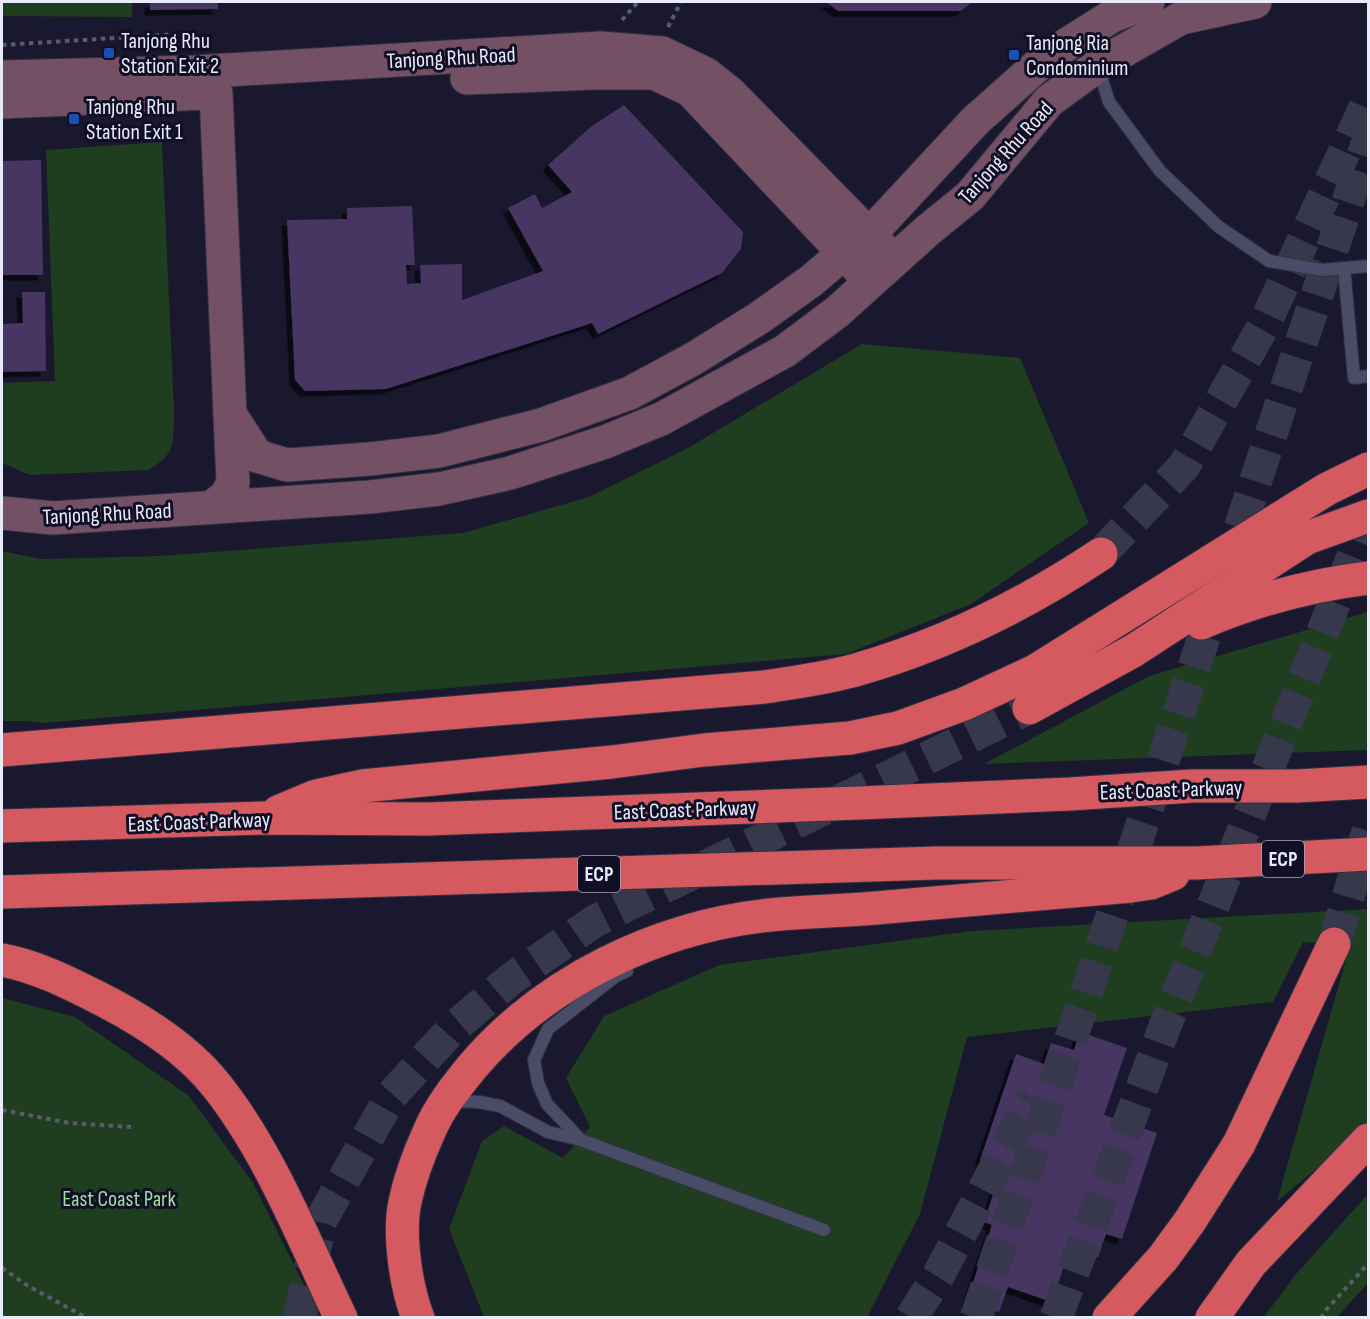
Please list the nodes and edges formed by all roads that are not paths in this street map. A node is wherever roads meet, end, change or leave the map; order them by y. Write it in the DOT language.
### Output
graph roads {
  1 [pos="1148,2"];
  2 [pos="1255,2"];
  3 [pos="1097,66"];
  4 [pos="2,77"];
  5 [pos="205,82"];
  6 [pos="698,82"];
  7 [pos="2,102"];
  8 [pos="900,202"];
  9 [pos="841,206"];
  10 [pos="870,234"];
  11 [pos="844,253"];
  12 [pos="1368,266"];
  13 [pos="1344,268"];
  14 [pos="882,272"];
  15 [pos="1368,376"];
  16 [pos="230,414"];
  17 [pos="1368,470"];
  18 [pos="212,507"];
  19 [pos="2,513"];
  20 [pos="1368,516"];
  21 [pos="1101,554"];
  22 [pos="1368,578"];
  23 [pos="1133,651"];
  24 [pos="1029,708"];
  25 [pos="2,750"];
  26 [pos="1368,782"];
  27 [pos="263,818"];
  28 [pos="2,826"];
  29 [pos="1368,854"];
  30 [pos="1197,863"];
  31 [pos="2,892"];
  32 [pos="731,921"];
  33 [pos="1334,944"];
  34 [pos="668,951"];
  35 [pos="2,960"];
  36 [pos="637,966"];
  37 [pos="445,1101"];
  38 [pos="581,1140"];
  39 [pos="1368,1140"];
  40 [pos="824,1230"];
  41 [pos="341,1317"];
  42 [pos="418,1317"];
  43 [pos="1109,1317"];
  44 [pos="1212,1317"];
  1 -- 8 [label="street, Tanjong Rhu Road"];
  2 -- 3 [label="street, Tanjong Rhu Road"];
  3 -- 13 [label="lane"];
  3 -- 14 [label="street, Tanjong Rhu Road"];
  4 -- 5 [label="street, Tanjong Rhu Road"];
  5 -- 6 [label="street, Tanjong Rhu Road"];
  5 -- 7 [label="street, Tanjong Rhu Road"];
  5 -- 16 [label="street"];
  6 -- 9 [label="street, Tanjong Rhu Road"];
  6 -- 11 [label="street, Tanjong Rhu Road"];
  8 -- 9 [label="street, Tanjong Rhu Road"];
  8 -- 10 [label="street, Tanjong Rhu Road"];
  9 -- 10 [label="street, Tanjong Rhu Road"];
  10 -- 11 [label="street, Tanjong Rhu Road"];
  10 -- 14 [label="street, Tanjong Rhu Road"];
  11 -- 14 [label="street, Tanjong Rhu Road"];
  11 -- 16 [label="street, Tanjong Rhu Road"];
  12 -- 13 [label="lane"];
  13 -- 15 [label="lane"];
  14 -- 18 [label="street, Tanjong Rhu Road"];
  16 -- 18 [label="street"];
  17 -- 27 [label="highway"];
  18 -- 19 [label="street, Tanjong Rhu Road"];
  20 -- 23 [label="highway"];
  21 -- 25 [label="highway"];
  22 -- 23 [label="highway"];
  23 -- 24 [label="highway"];
  26 -- 27 [label="highway, East Coast Parkway"];
  27 -- 28 [label="highway, East Coast Parkway"];
  29 -- 30 [label="highway, ECP"];
  30 -- 31 [label="highway, ECP"];
  30 -- 32 [label="highway"];
  32 -- 34 [label="lane"];
  32 -- 37 [label="highway"];
  33 -- 43 [label="highway"];
  35 -- 41 [label="highway"];
  36 -- 38 [label="lane"];
  37 -- 38 [label="lane"];
  37 -- 42 [label="highway"];
  38 -- 40 [label="lane"];
  39 -- 44 [label="highway"];
}
